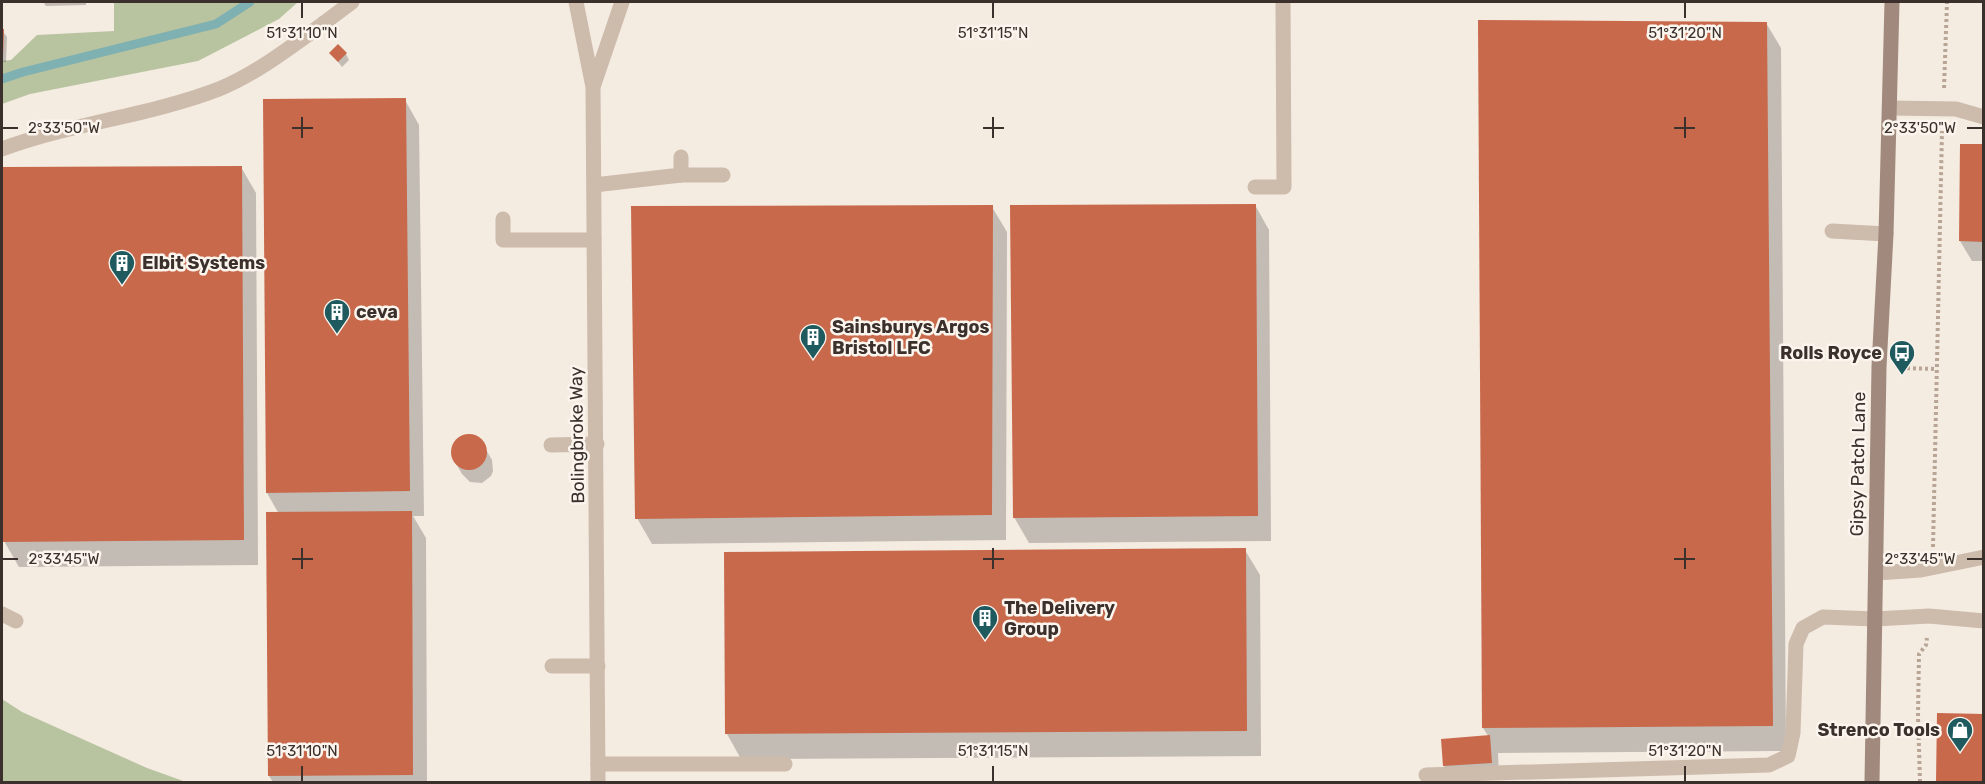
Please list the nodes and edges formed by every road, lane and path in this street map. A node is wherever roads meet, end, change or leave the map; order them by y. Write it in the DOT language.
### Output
graph roads {
  1 [pos="352,2"];
  2 [pos="576,2"];
  3 [pos="622,2"];
  4 [pos="1284,2"];
  5 [pos="1893,2"];
  6 [pos="1947,2"];
  7 [pos="593,87"];
  8 [pos="1890,108"];
  9 [pos="1943,109"];
  10 [pos="1983,117"];
  11 [pos="2,149"];
  12 [pos="681,157"];
  13 [pos="681,175"];
  14 [pos="723,175"];
  15 [pos="594,185"];
  16 [pos="1255,187"];
  17 [pos="503,219"];
  18 [pos="1832,231"];
  19 [pos="1886,234"];
  20 [pos="594,240"];
  21 [pos="1879,367"];
  22 [pos="1936,369"];
  23 [pos="597,444"];
  24 [pos="551,445"];
  25 [pos="1983,557"];
  26 [pos="1932,568"];
  27 [pos="1876,573"];
  28 [pos="2,614"];
  29 [pos="1929,616"];
  30 [pos="1875,619"];
  31 [pos="16,621"];
  32 [pos="1983,621"];
  33 [pos="552,666"];
  34 [pos="598,666"];
  35 [pos="598,764"];
  36 [pos="785,764"];
  37 [pos="1426,776"];
  38 [pos="598,783"];
  39 [pos="1872,783"];
  40 [pos="1920,783"];
  1 -- 11 [label="street"];
  2 -- 7 [label="street, Bolingbroke Way"];
  3 -- 7 [label="street, Bolingbroke Way"];
  4 -- 16 [label="street"];
  5 -- 8 [label="main road, Gipsy Patch Lane"];
  6 -- 9 [label="path"];
  7 -- 15 [label="street, Bolingbroke Way"];
  8 -- 9 [label="street"];
  8 -- 19 [label="main road, Gipsy Patch Lane"];
  9 -- 10 [label="street"];
  9 -- 22 [label="path"];
  12 -- 13 [label="street"];
  13 -- 14 [label="street"];
  13 -- 15 [label="street"];
  15 -- 20 [label="street, Bolingbroke Way"];
  17 -- 20 [label="street"];
  18 -- 19 [label="street"];
  19 -- 21 [label="main road, Gipsy Patch Lane"];
  20 -- 23 [label="street, Bolingbroke Way"];
  21 -- 22 [label="path"];
  21 -- 27 [label="main road, Gipsy Patch Lane"];
  22 -- 26 [label="path"];
  23 -- 24 [label="street"];
  23 -- 34 [label="street, Bolingbroke Way"];
  25 -- 26 [label="street"];
  26 -- 27 [label="street"];
  27 -- 30 [label="main road, Gipsy Patch Lane"];
  28 -- 31 [label="street"];
  29 -- 30 [label="street"];
  29 -- 32 [label="street"];
  29 -- 40 [label="path"];
  30 -- 37 [label="street"];
  30 -- 39 [label="main road, Gipsy Patch Lane"];
  33 -- 34 [label="street"];
  34 -- 35 [label="street, Bolingbroke Way"];
  35 -- 36 [label="street"];
  35 -- 38 [label="street, Bolingbroke Way"];
}
